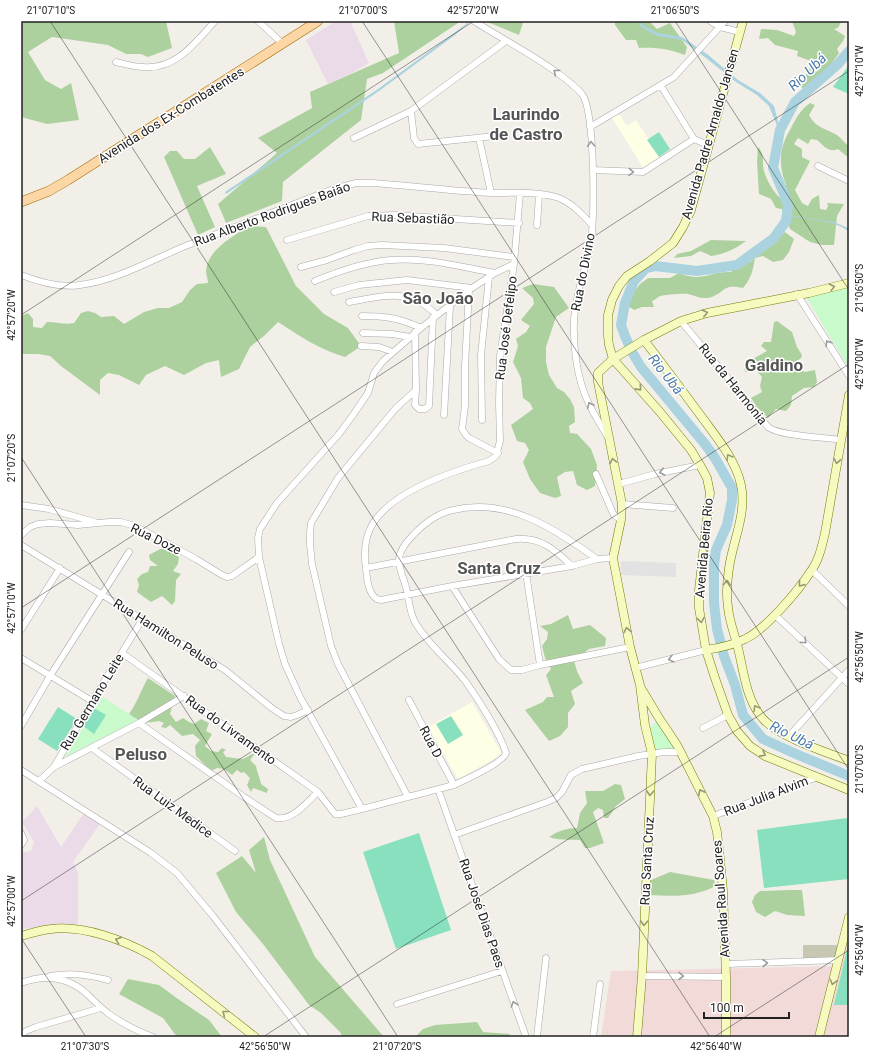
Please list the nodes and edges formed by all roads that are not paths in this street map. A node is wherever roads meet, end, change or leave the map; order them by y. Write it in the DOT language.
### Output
graph roads {
  1 [pos="215,21"];
  2 [pos="258,21"];
  3 [pos="318,21"];
  4 [pos="710,21"];
  5 [pos="725,21"];
  6 [pos="743,21"];
  7 [pos="476,22"];
  8 [pos="720,27"];
  9 [pos="740,32"];
  10 [pos="506,41"];
  11 [pos="283,44"];
  12 [pos="116,62"];
  13 [pos="661,86"];
  14 [pos="411,111"];
  15 [pos="590,127"];
  16 [pos="495,136"];
  17 [pos="354,138"];
  18 [pos="479,138"];
  19 [pos="694,139"];
  20 [pos="708,145"];
  21 [pos="818,166"];
  22 [pos="592,170"];
  23 [pos="849,181"];
  24 [pos="491,192"];
  25 [pos="520,193"];
  26 [pos="540,195"];
  27 [pos="21,202"];
  28 [pos="519,223"];
  29 [pos="538,225"];
  30 [pos="592,225"];
  31 [pos="286,240"];
  32 [pos="514,257"];
  33 [pos="514,264"];
  34 [pos="300,267"];
  35 [pos="495,273"];
  36 [pos="21,275"];
  37 [pos="489,277"];
  38 [pos="315,281"];
  39 [pos="849,283"];
  40 [pos="471,289"];
  41 [pos="334,292"];
  42 [pos="797,294"];
  43 [pos="349,302"];
  44 [pos="450,306"];
  45 [pos="362,316"];
  46 [pos="435,316"];
  47 [pos="681,321"];
  48 [pos="421,328"];
  49 [pos="416,332"];
  50 [pos="363,333"];
  51 [pos="410,337"];
  52 [pos="641,342"];
  53 [pos="361,346"];
  54 [pos="393,352"];
  55 [pos="615,358"];
  56 [pos="849,376"];
  57 [pos="416,390"];
  58 [pos="849,395"];
  59 [pos="444,415"];
  60 [pos="482,420"];
  61 [pos="609,439"];
  62 [pos="841,440"];
  63 [pos="498,453"];
  64 [pos="700,465"];
  65 [pos="596,474"];
  66 [pos="618,484"];
  67 [pos="622,504"];
  68 [pos="21,505"];
  69 [pos="673,508"];
  70 [pos="621,520"];
  71 [pos="96,523"];
  72 [pos="21,535"];
  73 [pos="21,545"];
  74 [pos="129,552"];
  75 [pos="259,557"];
  76 [pos="613,558"];
  77 [pos="597,559"];
  78 [pos="398,562"];
  79 [pos="572,566"];
  80 [pos="60,568"];
  81 [pos="366,568"];
  82 [pos="812,570"];
  83 [pos="526,573"];
  84 [pos="452,586"];
  85 [pos="102,594"];
  86 [pos="408,595"];
  87 [pos="849,606"];
  88 [pos="775,614"];
  89 [pos="142,620"];
  90 [pos="21,630"];
  91 [pos="733,643"];
  92 [pos="630,647"];
  93 [pos="710,649"];
  94 [pos="122,653"];
  95 [pos="21,658"];
  96 [pos="540,665"];
  97 [pos="635,668"];
  98 [pos="849,670"];
  99 [pos="50,676"];
  100 [pos="842,678"];
  101 [pos="849,684"];
  102 [pos="640,685"];
  103 [pos="184,696"];
  104 [pos="409,700"];
  105 [pos="92,701"];
  106 [pos="308,710"];
  107 [pos="728,715"];
  108 [pos="659,718"];
  109 [pos="139,723"];
  110 [pos="645,725"];
  111 [pos="21,726"];
  112 [pos="703,728"];
  113 [pos="789,736"];
  114 [pos="92,748"];
  115 [pos="681,752"];
  116 [pos="652,754"];
  117 [pos="849,761"];
  118 [pos="54,767"];
  119 [pos="21,770"];
  120 [pos="818,776"];
  121 [pos="39,781"];
  122 [pos="454,785"];
  123 [pos="438,789"];
  124 [pos="849,790"];
  125 [pos="318,792"];
  126 [pos="408,797"];
  127 [pos="362,809"];
  128 [pos="713,816"];
  129 [pos="21,833"];
  130 [pos="454,835"];
  131 [pos="21,845"];
  132 [pos="235,851"];
  133 [pos="849,917"];
  134 [pos="21,936"];
  135 [pos="546,958"];
  136 [pos="839,960"];
  137 [pos="726,964"];
  138 [pos="502,971"];
  139 [pos="642,976"];
  140 [pos="45,977"];
  141 [pos="726,977"];
  142 [pos="108,980"];
  143 [pos="21,982"];
  144 [pos="600,984"];
  145 [pos="397,1004"];
  146 [pos="101,1008"];
  147 [pos="21,1035"];
  148 [pos="153,1037"];
  149 [pos="255,1037"];
  150 [pos="306,1037"];
  151 [pos="526,1037"];
  152 [pos="537,1037"];
  153 [pos="593,1037"];
  154 [pos="638,1037"];
  155 [pos="726,1037"];
  156 [pos="819,1037"];
  1 -- 12 [label="street"];
  2 -- 11 [label="street"];
  3 -- 11 [label="main road, Avenida dos Ex-Combatentes"];
  4 -- 8 [label="street"];
  5 -- 8 [label="street"];
  6 -- 9 [label="main road, Avenida Padre Arnaldo Jansen"];
  7 -- 10 [label="street"];
  8 -- 9 [label="street"];
  8 -- 13 [label="street"];
  9 -- 20 [label="main road, Avenida Padre Arnaldo Jansen"];
  10 -- 14 [label="street"];
  15 -- 10 [label="street, Rua do Divino, one-way"];
  11 -- 27 [label="main road, Avenida dos Ex-Combatentes"];
  13 -- 15 [label="street"];
  13 -- 19 [label="street"];
  14 -- 17 [label="street"];
  14 -- 18 [label="street"];
  22 -- 15 [label="street, Rua do Divino, one-way"];
  16 -- 18 [label="street"];
  18 -- 24 [label="street"];
  19 -- 20 [label="street"];
  22 -- 19 [label="street, one-way"];
  20 -- 55 [label="main road, Avenida Padre Arnaldo Jansen"];
  21 -- 23 [label="street"];
  22 -- 30 [label="street, Rua do Divino"];
  24 -- 25 [label="street, Rua Alberto Rodrigues Baião"];
  24 -- 36 [label="street, Rua Alberto Rodrigues Baião"];
  25 -- 26 [label="street, Rua Alberto Rodrigues Baião"];
  25 -- 28 [label="street, Rua José Defelipo"];
  26 -- 29 [label="street"];
  26 -- 30 [label="street, Rua Alberto Rodrigues Baião"];
  28 -- 31 [label="street, Rua Sebastião"];
  28 -- 32 [label="street, Rua José Defelipo"];
  61 -- 30 [label="street, Rua do Divino, one-way"];
  32 -- 33 [label="street, Rua José Defelipo"];
  32 -- 34 [label="street"];
  33 -- 35 [label="street"];
  33 -- 63 [label="street, Rua José Defelipo"];
  35 -- 37 [label="street"];
  35 -- 38 [label="street"];
  37 -- 40 [label="street"];
  37 -- 60 [label="street"];
  42 -- 39 [label="main road, one-way"];
  40 -- 41 [label="street"];
  40 -- 44 [label="street"];
  40 -- 63 [label="street"];
  47 -- 42 [label="main road, one-way"];
  56 -- 42 [label="street, one-way"];
  43 -- 46 [label="street"];
  44 -- 46 [label="street"];
  44 -- 59 [label="street"];
  45 -- 48 [label="street"];
  46 -- 48 [label="street"];
  46 -- 57 [label="street"];
  47 -- 52 [label="main road"];
  47 -- 62 [label="street, Rua da Harmonia"];
  48 -- 49 [label="street"];
  49 -- 51 [label="street"];
  49 -- 57 [label="street"];
  50 -- 51 [label="street"];
  51 -- 54 [label="street"];
  52 -- 55 [label="main road"];
  91 -- 52 [label="main road, Avenida Beira Rio, one-way"];
  53 -- 54 [label="street"];
  54 -- 75 [label="street"];
  55 -- 61 [label="main road"];
  55 -- 64 [label="main road, Avenida Beira Rio, one-way"];
  57 -- 126 [label="street"];
  58 -- 62 [label="main road"];
  66 -- 61 [label="main road, one-way"];
  62 -- 82 [label="main road, one-way"];
  63 -- 81 [label="street"];
  64 -- 66 [label="street, one-way"];
  64 -- 93 [label="main road, Avenida Beira Rio, one-way"];
  65 -- 70 [label="street"];
  66 -- 67 [label="main road"];
  67 -- 69 [label="street"];
  67 -- 70 [label="main road"];
  68 -- 71 [label="street"];
  70 -- 76 [label="main road"];
  71 -- 72 [label="street, Rua Doze"];
  71 -- 75 [label="street, Rua Doze"];
  73 -- 80 [label="street, Rua Hamilton Peluso"];
  74 -- 85 [label="street"];
  75 -- 106 [label="street"];
  76 -- 77 [label="street"];
  92 -- 76 [label="main road, one-way"];
  77 -- 78 [label="street"];
  77 -- 79 [label="street"];
  78 -- 79 [label="street"];
  78 -- 81 [label="street"];
  78 -- 86 [label="street"];
  79 -- 83 [label="street"];
  80 -- 85 [label="street, Rua Hamilton Peluso"];
  80 -- 90 [label="street"];
  81 -- 86 [label="street"];
  82 -- 87 [label="street"];
  82 -- 88 [label="main road, one-way"];
  83 -- 84 [label="street"];
  83 -- 96 [label="street"];
  84 -- 86 [label="street"];
  84 -- 96 [label="street"];
  85 -- 89 [label="street, Rua Hamilton Peluso"];
  85 -- 99 [label="street"];
  86 -- 122 [label="street"];
  88 -- 91 [label="main road"];
  88 -- 100 [label="street, one-way"];
  89 -- 94 [label="street, Rua Germano Leite"];
  89 -- 106 [label="street, Rua Hamilton Peluso"];
  91 -- 93 [label="main road"];
  113 -- 91 [label="main road, Avenida Beira Rio, one-way"];
  92 -- 96 [label="street"];
  92 -- 97 [label="main road"];
  93 -- 97 [label="street, one-way"];
  93 -- 107 [label="main road, Avenida Beira Rio"];
  94 -- 103 [label="street, Rua do Livramento"];
  94 -- 105 [label="street, Rua Germano Leite"];
  95 -- 99 [label="street"];
  97 -- 102 [label="main road"];
  98 -- 100 [label="street"];
  99 -- 105 [label="street"];
  99 -- 111 [label="street"];
  100 -- 101 [label="street"];
  100 -- 113 [label="street"];
  102 -- 108 [label="main road, Avenida Raul Soares"];
  102 -- 110 [label="main road, Rua Santa Cruz"];
  103 -- 109 [label="street"];
  103 -- 125 [label="street, Rua do Livramento"];
  104 -- 122 [label="street, Rua D"];
  105 -- 118 [label="street, Rua Germano Leite"];
  106 -- 127 [label="street"];
  107 -- 112 [label="street"];
  107 -- 120 [label="main road, Avenida Beira Rio, one-way"];
  108 -- 110 [label="main road"];
  108 -- 115 [label="main road, Avenida Raul Soares"];
  109 -- 114 [label="street"];
  109 -- 125 [label="street"];
  110 -- 116 [label="main road, Rua Santa Cruz"];
  113 -- 117 [label="main road, Avenida Beira Rio"];
  114 -- 118 [label="street"];
  114 -- 132 [label="street, Rua Luiz Medice"];
  115 -- 116 [label="street"];
  128 -- 115 [label="main road, Avenida Raul Soares, one-way"];
  116 -- 130 [label="street"];
  116 -- 139 [label="main road, Rua Santa Cruz, one-way"];
  118 -- 121 [label="street, Rua Germano Leite"];
  119 -- 121 [label="street"];
  120 -- 124 [label="main road, Avenida Beira Rio"];
  120 -- 128 [label="street, Rua Julia Alvim"];
  121 -- 150 [label="street"];
  122 -- 123 [label="street"];
  123 -- 126 [label="street"];
  123 -- 130 [label="street, Rua José Dias Paes"];
  125 -- 127 [label="street, Rua do Livramento"];
  126 -- 127 [label="street"];
  128 -- 137 [label="main road, Avenida Raul Soares"];
  129 -- 131 [label="street"];
  130 -- 138 [label="street, Rua José Dias Paes"];
  133 -- 136 [label="main road"];
  149 -- 134 [label="main road, one-way"];
  135 -- 152 [label="street"];
  137 -- 136 [label="street, one-way"];
  136 -- 156 [label="main road, one-way"];
  137 -- 141 [label="main road, Avenida Raul Soares"];
  138 -- 145 [label="street"];
  151 -- 138 [label="street, Rua José Dias Paes, one-way"];
  139 -- 141 [label="street, one-way"];
  139 -- 154 [label="main road, Rua Santa Cruz"];
  140 -- 142 [label="street"];
  140 -- 143 [label="street"];
  140 -- 146 [label="street"];
  141 -- 155 [label="main road, Avenida Raul Soares"];
  144 -- 153 [label="street"];
  146 -- 147 [label="street"];
  146 -- 148 [label="street"];
}
